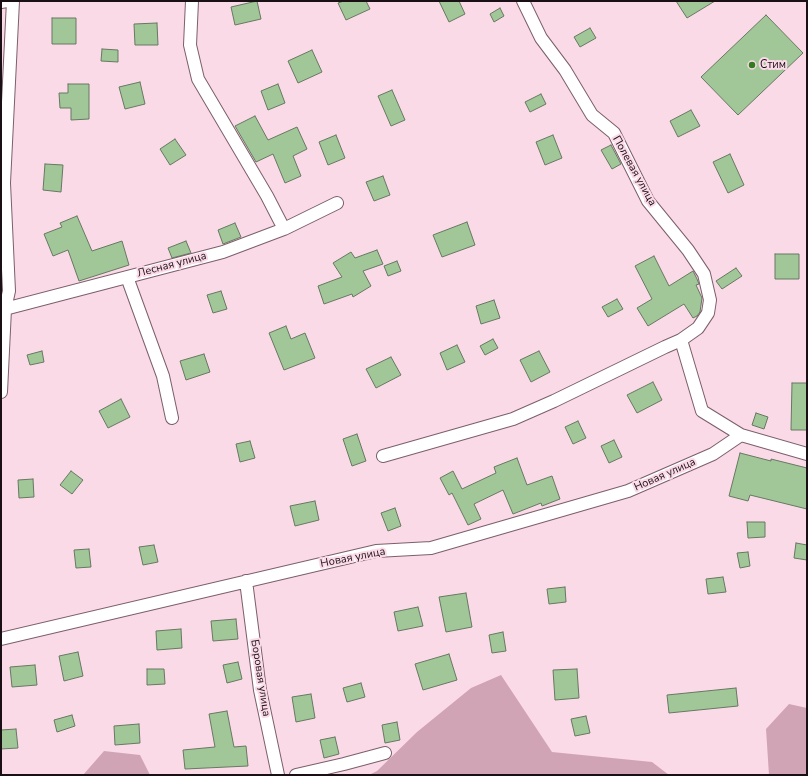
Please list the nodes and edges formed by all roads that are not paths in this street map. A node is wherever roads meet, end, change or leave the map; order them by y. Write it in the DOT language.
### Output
graph roads {
  1 [pos="7,1"];
  2 [pos="13,1"];
  3 [pos="192,1"];
  4 [pos="523,1"];
  5 [pos="1,2"];
  6 [pos="5,73"];
  7 [pos="337,203"];
  8 [pos="284,229"];
  9 [pos="127,277"];
  10 [pos="3,310"];
  11 [pos="681,340"];
  12 [pos="1,392"];
  13 [pos="172,418"];
  14 [pos="741,435"];
  15 [pos="807,454"];
  16 [pos="383,456"];
  17 [pos="246,581"];
  18 [pos="1,639"];
  19 [pos="385,753"];
  20 [pos="278,775"];
  21 [pos="296,775"];
  1 -- 5 [label="street"];
  2 -- 6 [label="street"];
  3 -- 8 [label="street"];
  4 -- 11 [label="street, Полевая улица"];
  6 -- 10 [label="street"];
  7 -- 8 [label="street, Лесная улица"];
  8 -- 9 [label="street, Лесная улица"];
  9 -- 10 [label="street, Лесная улица"];
  9 -- 13 [label="street"];
  10 -- 12 [label="street"];
  11 -- 14 [label="street"];
  11 -- 16 [label="street, Полевая улица"];
  14 -- 15 [label="street"];
  14 -- 17 [label="street, Новая улица"];
  17 -- 18 [label="street, Новая улица"];
  17 -- 20 [label="street, Боровая улица"];
  19 -- 21 [label="street"];
}
